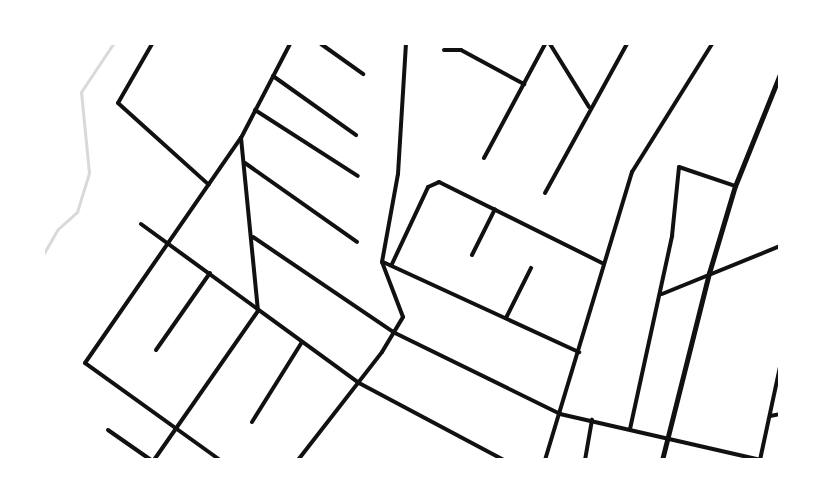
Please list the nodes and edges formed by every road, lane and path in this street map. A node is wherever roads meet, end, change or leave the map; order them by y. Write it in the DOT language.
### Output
graph roads {
  1 [pos="152,44"];
  2 [pos="290,44"];
  3 [pos="321,44"];
  4 [pos="406,44"];
  5 [pos="545,44"];
  6 [pos="550,44"];
  7 [pos="627,44"];
  8 [pos="712,44"];
  9 [pos="444,50"];
  10 [pos="363,74"];
  11 [pos="780,74"];
  12 [pos="273,75"];
  13 [pos="524,84"];
  14 [pos="589,107"];
  15 [pos="255,110"];
  16 [pos="356,135"];
  17 [pos="241,138"];
  18 [pos="484,158"];
  19 [pos="244,162"];
  20 [pos="358,176"];
  21 [pos="210,185"];
  22 [pos="735,186"];
  23 [pos="545,193"];
  24 [pos="495,208"];
  25 [pos="141,224"];
  26 [pos="253,237"];
  27 [pos="357,242"];
  28 [pos="170,243"];
  29 [pos="780,246"];
  30 [pos="472,255"];
  31 [pos="382,262"];
  32 [pos="602,263"];
  33 [pos="392,264"];
  34 [pos="531,268"];
  35 [pos="210,273"];
  36 [pos="709,273"];
  37 [pos="662,294"];
  38 [pos="258,311"];
  39 [pos="506,318"];
  40 [pos="395,333"];
  41 [pos="302,342"];
  42 [pos="156,350"];
  43 [pos="579,352"];
  44 [pos="780,367"];
  45 [pos="359,383"];
  46 [pos="560,414"];
  47 [pos="780,414"];
  48 [pos="770,416"];
  49 [pos="592,420"];
  50 [pos="252,422"];
  51 [pos="177,429"];
  52 [pos="630,429"];
  53 [pos="108,430"];
  54 [pos="666,437"];
  55 [pos="153,459"];
  56 [pos="220,459"];
  57 [pos="298,459"];
  58 [pos="504,459"];
  59 [pos="545,459"];
  60 [pos="585,459"];
  61 [pos="662,459"];
  62 [pos="761,459"];
  1 -- 21 [label="street"];
  2 -- 12 [label="street"];
  3 -- 10 [label="street"];
  4 -- 31 [label="street"];
  5 -- 13 [label="street"];
  6 -- 14 [label="street"];
  7 -- 14 [label="street"];
  8 -- 32 [label="street"];
  9 -- 13 [label="street"];
  11 -- 22 [label="street"];
  12 -- 15 [label="street"];
  12 -- 16 [label="street"];
  13 -- 18 [label="street"];
  14 -- 23 [label="street"];
  15 -- 17 [label="street"];
  15 -- 20 [label="street"];
  17 -- 19 [label="street"];
  17 -- 21 [label="street"];
  19 -- 26 [label="street"];
  19 -- 27 [label="street"];
  21 -- 28 [label="street"];
  22 -- 36 [label="street"];
  22 -- 37 [label="street"];
  24 -- 30 [label="street"];
  24 -- 32 [label="street"];
  24 -- 33 [label="street"];
  25 -- 28 [label="street"];
  26 -- 38 [label="street"];
  26 -- 40 [label="street"];
  28 -- 35 [label="street"];
  28 -- 51 [label="street"];
  29 -- 36 [label="street"];
  31 -- 33 [label="street"];
  31 -- 40 [label="street"];
  32 -- 43 [label="street"];
  33 -- 39 [label="street"];
  34 -- 39 [label="street"];
  35 -- 38 [label="street"];
  35 -- 42 [label="street"];
  36 -- 37 [label="street"];
  36 -- 54 [label="street"];
  37 -- 52 [label="street"];
  38 -- 41 [label="street"];
  38 -- 51 [label="street"];
  39 -- 43 [label="street"];
  40 -- 45 [label="street"];
  40 -- 46 [label="street"];
  41 -- 45 [label="street"];
  41 -- 50 [label="street"];
  43 -- 46 [label="street"];
  44 -- 48 [label="street"];
  45 -- 57 [label="street"];
  45 -- 58 [label="street"];
  46 -- 49 [label="street"];
  46 -- 59 [label="street"];
  47 -- 48 [label="street"];
  48 -- 62 [label="street"];
  49 -- 52 [label="street"];
  49 -- 60 [label="street"];
  51 -- 55 [label="street"];
  51 -- 56 [label="street"];
  52 -- 54 [label="street"];
  53 -- 55 [label="street"];
  54 -- 61 [label="street"];
  54 -- 62 [label="street"];
}
